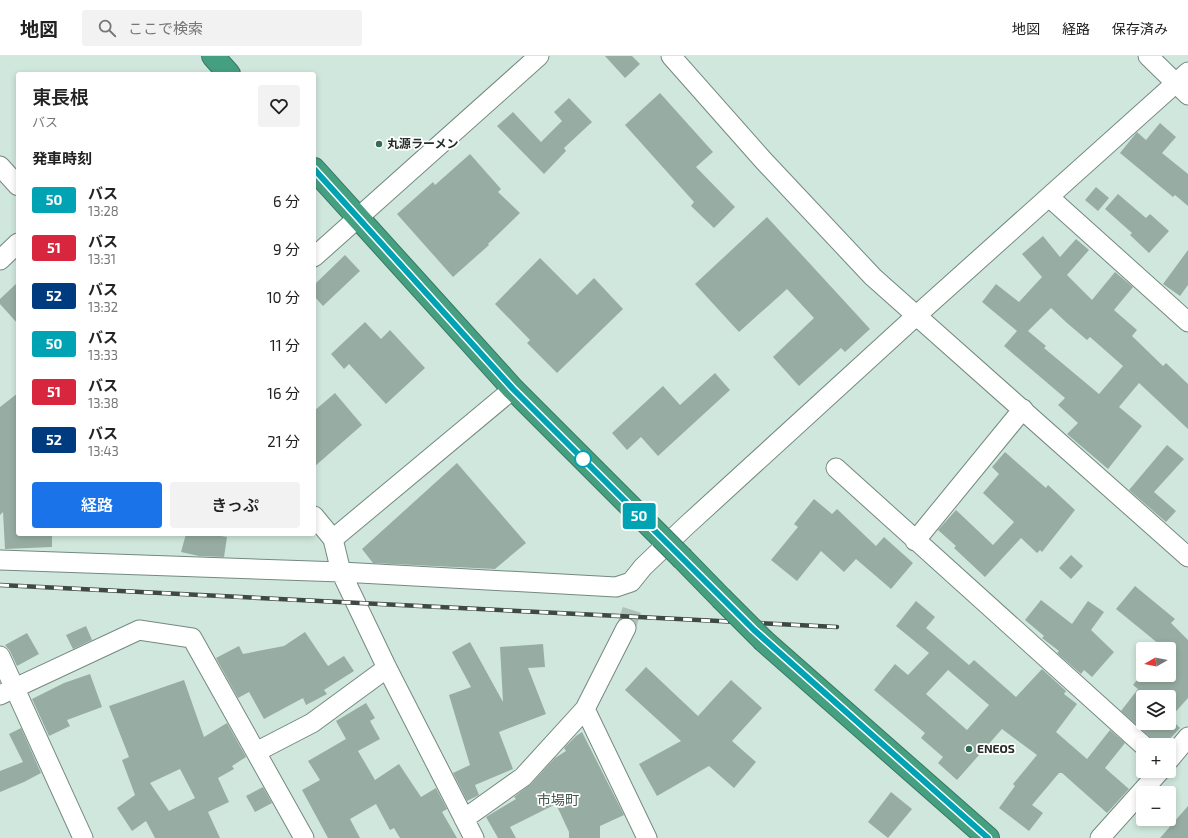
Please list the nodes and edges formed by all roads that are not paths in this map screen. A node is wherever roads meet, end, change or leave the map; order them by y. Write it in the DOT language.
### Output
graph roads {
  1 [pos="213,56"];
  2 [pos="539,56"];
  3 [pos="671,56"];
  4 [pos="1148,56"];
  5 [pos="227,72"];
  6 [pos="1184,84"];
  7 [pos="0,166"];
  8 [pos="316,171"];
  9 [pos="16,184"];
  10 [pos="1049,197"];
  11 [pos="357,217"];
  12 [pos="16,245"];
  13 [pos="316,255"];
  14 [pos="0,260"];
  15 [pos="917,315"];
  16 [pos="1188,322"];
  17 [pos="513,389"];
  18 [pos="1023,409"];
  19 [pos="836,468"];
  20 [pos="316,518"];
  21 [pos="333,539"];
  22 [pos="915,541"];
  23 [pos="1188,557"];
  24 [pos="0,560"];
  25 [pos="341,572"];
  26 [pos="626,628"];
  27 [pos="0,656"];
  28 [pos="387,668"];
  29 [pos="7,692"];
  30 [pos="585,709"];
  31 [pos="1188,737"];
  32 [pos="1136,739"];
  33 [pos="256,752"];
  34 [pos="1176,752"];
  35 [pos="1154,778"];
  36 [pos="464,819"];
  37 [pos="83,838"];
  38 [pos="304,838"];
  39 [pos="474,838"];
  40 [pos="647,838"];
  41 [pos="988,838"];
  42 [pos="1100,838"];
  1 -- 5 [label="highway"];
  2 -- 11 [label="street"];
  3 -- 15 [label="street"];
  4 -- 6 [label="street"];
  6 -- 10 [label="street"];
  7 -- 9 [label="street"];
  8 -- 11 [label="highway"];
  10 -- 15 [label="street"];
  10 -- 16 [label="street"];
  11 -- 13 [label="street"];
  11 -- 17 [label="highway"];
  12 -- 14 [label="street"];
  15 -- 18 [label="street"];
  15 -- 25 [label="street"];
  17 -- 21 [label="street"];
  17 -- 41 [label="highway, bridge"];
  18 -- 22 [label="street"];
  18 -- 23 [label="street"];
  19 -- 22 [label="street"];
  20 -- 21 [label="street"];
  21 -- 25 [label="street"];
  22 -- 32 [label="street"];
  24 -- 25 [label="street"];
  25 -- 28 [label="street"];
  26 -- 30 [label="street"];
  27 -- 29 [label="street"];
  28 -- 33 [label="street"];
  28 -- 36 [label="street"];
  29 -- 33 [label="street"];
  29 -- 37 [label="street"];
  30 -- 36 [label="street"];
  30 -- 40 [label="street"];
  31 -- 34 [label="street"];
  33 -- 38 [label="street"];
  35 -- 42 [label="street"];
  36 -- 39 [label="street"];
}
